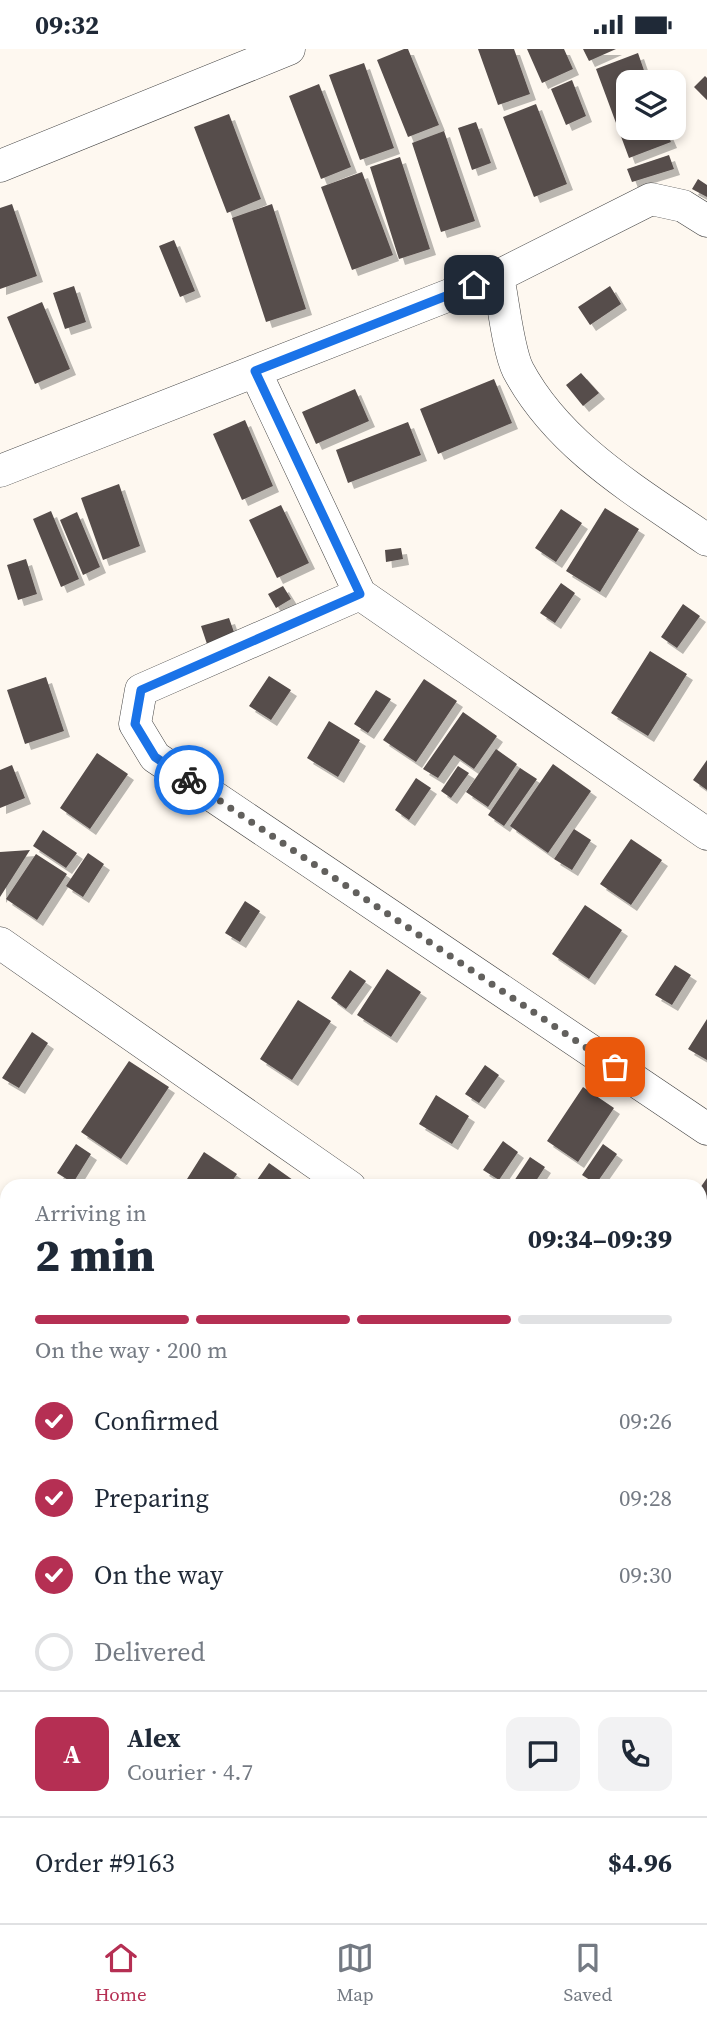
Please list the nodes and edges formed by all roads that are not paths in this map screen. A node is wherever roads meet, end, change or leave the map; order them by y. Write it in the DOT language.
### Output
graph roads {
  1 [pos="289,49"];
  2 [pos="0,166"];
  3 [pos="707,221"];
  4 [pos="498,276"];
  5 [pos="255,371"];
  6 [pos="0,471"];
  7 [pos="707,540"];
  8 [pos="360,594"];
  9 [pos="707,834"];
  10 [pos="0,943"];
  11 [pos="707,1129"];
  12 [pos="339,1179"];
  1 -- 2 [label="street"];
  3 -- 4 [label="street"];
  4 -- 5 [label="street"];
  4 -- 7 [label="street"];
  5 -- 6 [label="street"];
  5 -- 8 [label="street"];
  8 -- 9 [label="street"];
  8 -- 11 [label="street"];
  10 -- 12 [label="street"];
}
